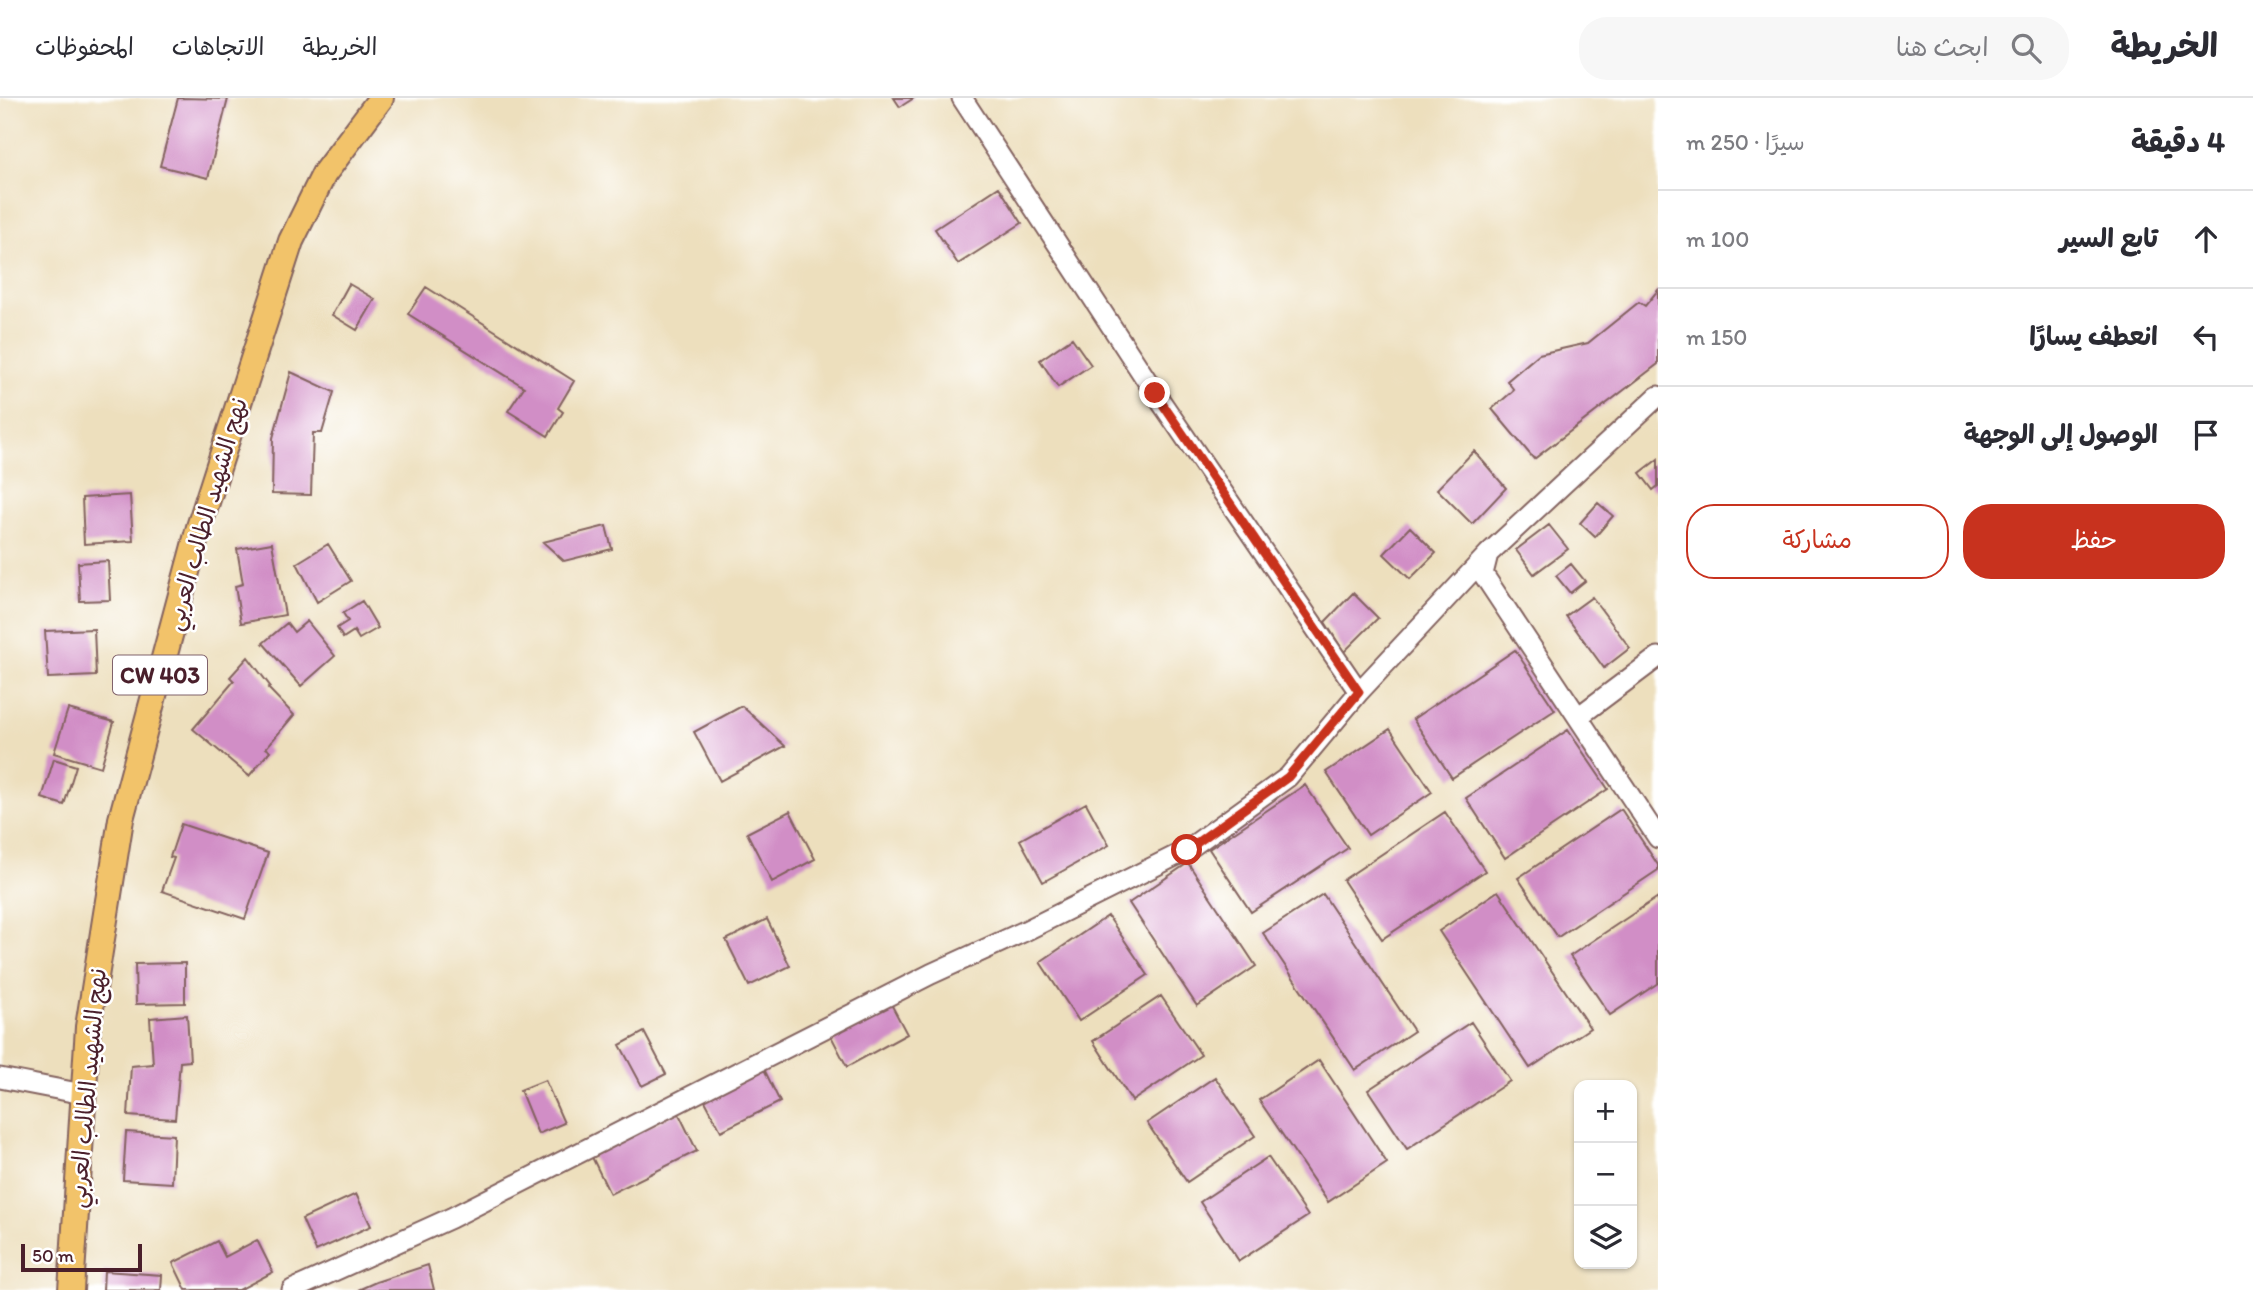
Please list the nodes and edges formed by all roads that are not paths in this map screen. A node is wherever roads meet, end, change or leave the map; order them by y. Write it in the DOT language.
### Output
graph roads {
  1 [pos="381,98"];
  2 [pos="962,98"];
  3 [pos="1658,396"];
  4 [pos="1488,554"];
  5 [pos="1658,657"];
  6 [pos="1359,692"];
  7 [pos="1578,717"];
  8 [pos="1658,838"];
  9 [pos="0,1079"];
  10 [pos="83,1094"];
  11 [pos="71,1290"];
  12 [pos="292,1290"];
  1 -- 10 [label="main road, نهج الشهيد الطالب العربي / CW 403"];
  2 -- 6 [label="street"];
  3 -- 4 [label="street"];
  4 -- 6 [label="street"];
  4 -- 7 [label="street"];
  5 -- 7 [label="street"];
  6 -- 12 [label="street"];
  7 -- 8 [label="street"];
  9 -- 10 [label="street"];
  10 -- 11 [label="main road, نهج الشهيد الطالب العربي / CW 403"];
}
